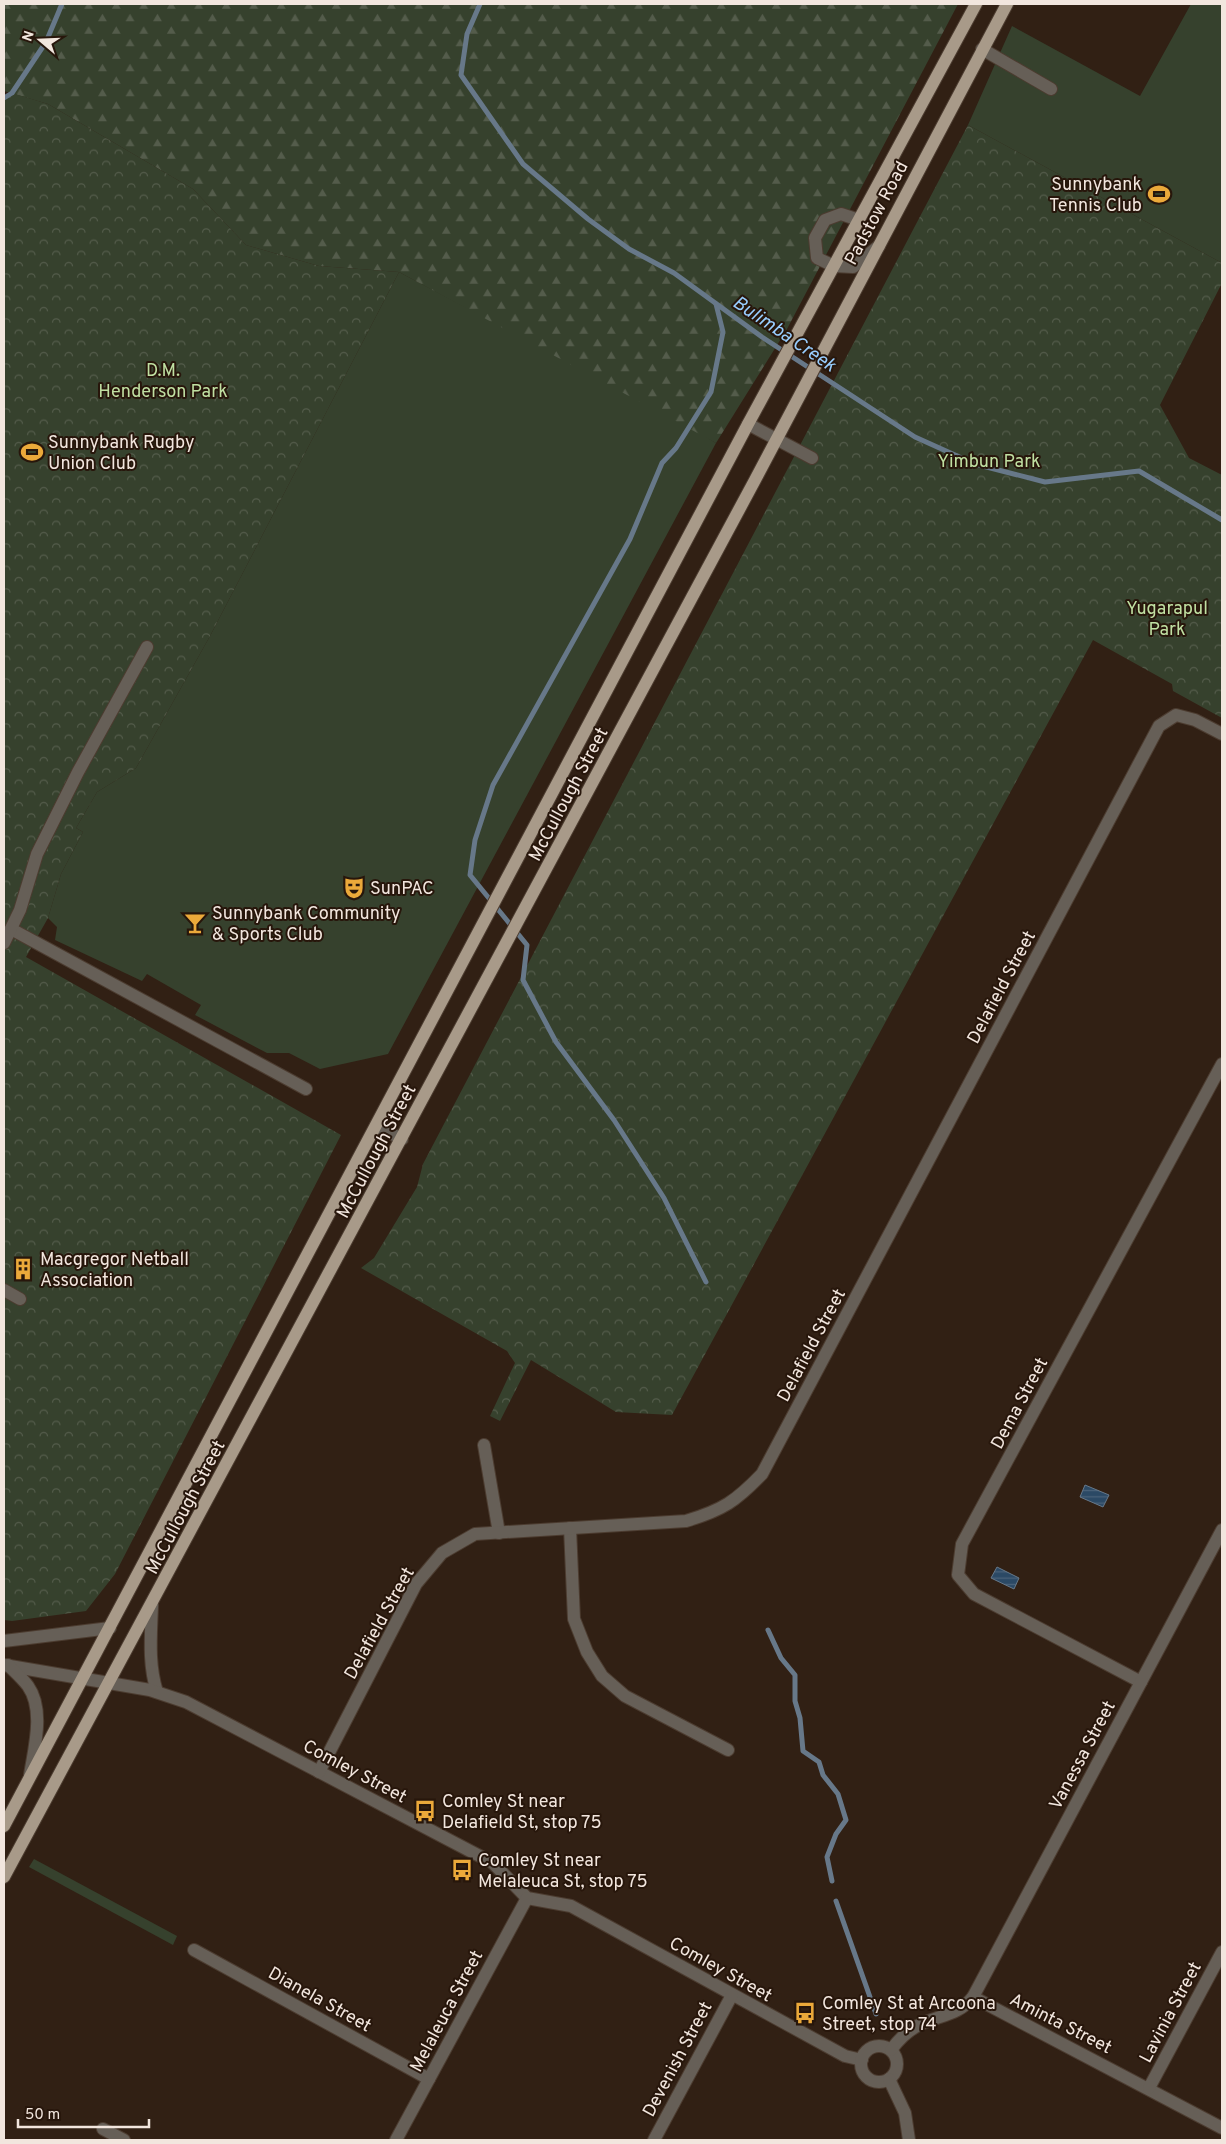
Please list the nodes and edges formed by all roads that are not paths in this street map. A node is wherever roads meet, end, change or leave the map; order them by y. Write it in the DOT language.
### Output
graph roads {
  1 [pos="976,4"];
  2 [pos="1006,4"];
  3 [pos="982,50"];
  4 [pos="1051,89"];
  5 [pos="859,220"];
  6 [pos="879,246"];
  7 [pos="834,266"];
  8 [pos="748,424"];
  9 [pos="777,439"];
  10 [pos="812,458"];
  11 [pos="147,647"];
  12 [pos="1222,734"];
  13 [pos="11,930"];
  14 [pos="4,943"];
  15 [pos="1222,1064"];
  16 [pos="306,1090"];
  17 [pos="376,1126"];
  18 [pos="402,1139"];
  19 [pos="4,1290"];
  20 [pos="20,1299"];
  21 [pos="484,1445"];
  22 [pos="570,1528"];
  23 [pos="1222,1530"];
  24 [pos="498,1533"];
  25 [pos="152,1605"];
  26 [pos="110,1628"];
  27 [pos="4,1642"];
  28 [pos="6,1665"];
  29 [pos="83,1679"];
  30 [pos="1141,1682"];
  31 [pos="110,1683"];
  32 [pos="157,1692"];
  33 [pos="728,1750"];
  34 [pos="319,1772"];
  35 [pos="29,1779"];
  36 [pos="4,1826"];
  37 [pos="4,1877"];
  38 [pos="527,1898"];
  39 [pos="194,1950"];
  40 [pos="1222,1952"];
  41 [pos="732,1995"];
  42 [pos="973,1996"];
  43 [pos="891,2050"];
  44 [pos="862,2060"];
  45 [pos="429,2079"];
  46 [pos="889,2079"];
  47 [pos="1149,2088"];
  48 [pos="1222,2128"];
  49 [pos="103,2129"];
  50 [pos="124,2140"];
  51 [pos="396,2140"];
  52 [pos="654,2140"];
  53 [pos="909,2140"];
  1 -- 5 [label="main road, Padstow Road"];
  2 -- 3 [label="main road, Padstow Road"];
  3 -- 4 [label="street"];
  3 -- 6 [label="main road, Padstow Road"];
  5 -- 7 [label="main road, Padstow Road"];
  5 -- 7 [label="street"];
  6 -- 7 [label="street"];
  6 -- 9 [label="main road, Padstow Road"];
  7 -- 8 [label="main road, Padstow Road"];
  8 -- 9 [label="street"];
  8 -- 17 [label="main road, McCullough Street"];
  9 -- 10 [label="street"];
  9 -- 18 [label="main road, McCullough Street"];
  11 -- 13 [label="street"];
  12 -- 22 [label="street, Delafield Street"];
  13 -- 14 [label="street"];
  13 -- 16 [label="street"];
  15 -- 30 [label="street, Dema Street"];
  17 -- 18 [label="street"];
  17 -- 26 [label="main road, McCullough Street"];
  18 -- 25 [label="main road, McCullough Street"];
  19 -- 20 [label="street"];
  21 -- 24 [label="street"];
  22 -- 24 [label="street, Delafield Street"];
  22 -- 33 [label="street"];
  23 -- 30 [label="street, Vanessa Street"];
  24 -- 34 [label="street, Delafield Street"];
  25 -- 31 [label="main road, McCullough Street"];
  25 -- 32 [label="street"];
  26 -- 27 [label="street"];
  26 -- 29 [label="main road, McCullough Street"];
  28 -- 29 [label="street, Comley Street"];
  28 -- 35 [label="street"];
  29 -- 31 [label="street, Comley Street"];
  29 -- 35 [label="main road, McCullough Street"];
  30 -- 42 [label="street, Vanessa Street"];
  31 -- 32 [label="street, Comley Street"];
  31 -- 37 [label="main road, McCullough Street"];
  32 -- 34 [label="street, Comley Street"];
  34 -- 38 [label="street, Comley Street"];
  35 -- 36 [label="main road, McCullough Street"];
  38 -- 41 [label="street, Comley Street"];
  38 -- 45 [label="street, Melaleuca Street"];
  39 -- 45 [label="street, Dianela Street"];
  40 -- 47 [label="street, Lavinia Street"];
  41 -- 44 [label="street, Comley Street"];
  41 -- 52 [label="street, Devenish Street"];
  42 -- 43 [label="street"];
  42 -- 47 [label="street, Aminta Street"];
  43 -- 44 [label="street"];
  43 -- 46 [label="street"];
  44 -- 46 [label="street"];
  45 -- 51 [label="street, Melaleuca Street"];
  46 -- 53 [label="street"];
  47 -- 48 [label="street, Aminta Street"];
  49 -- 50 [label="street"];
}
